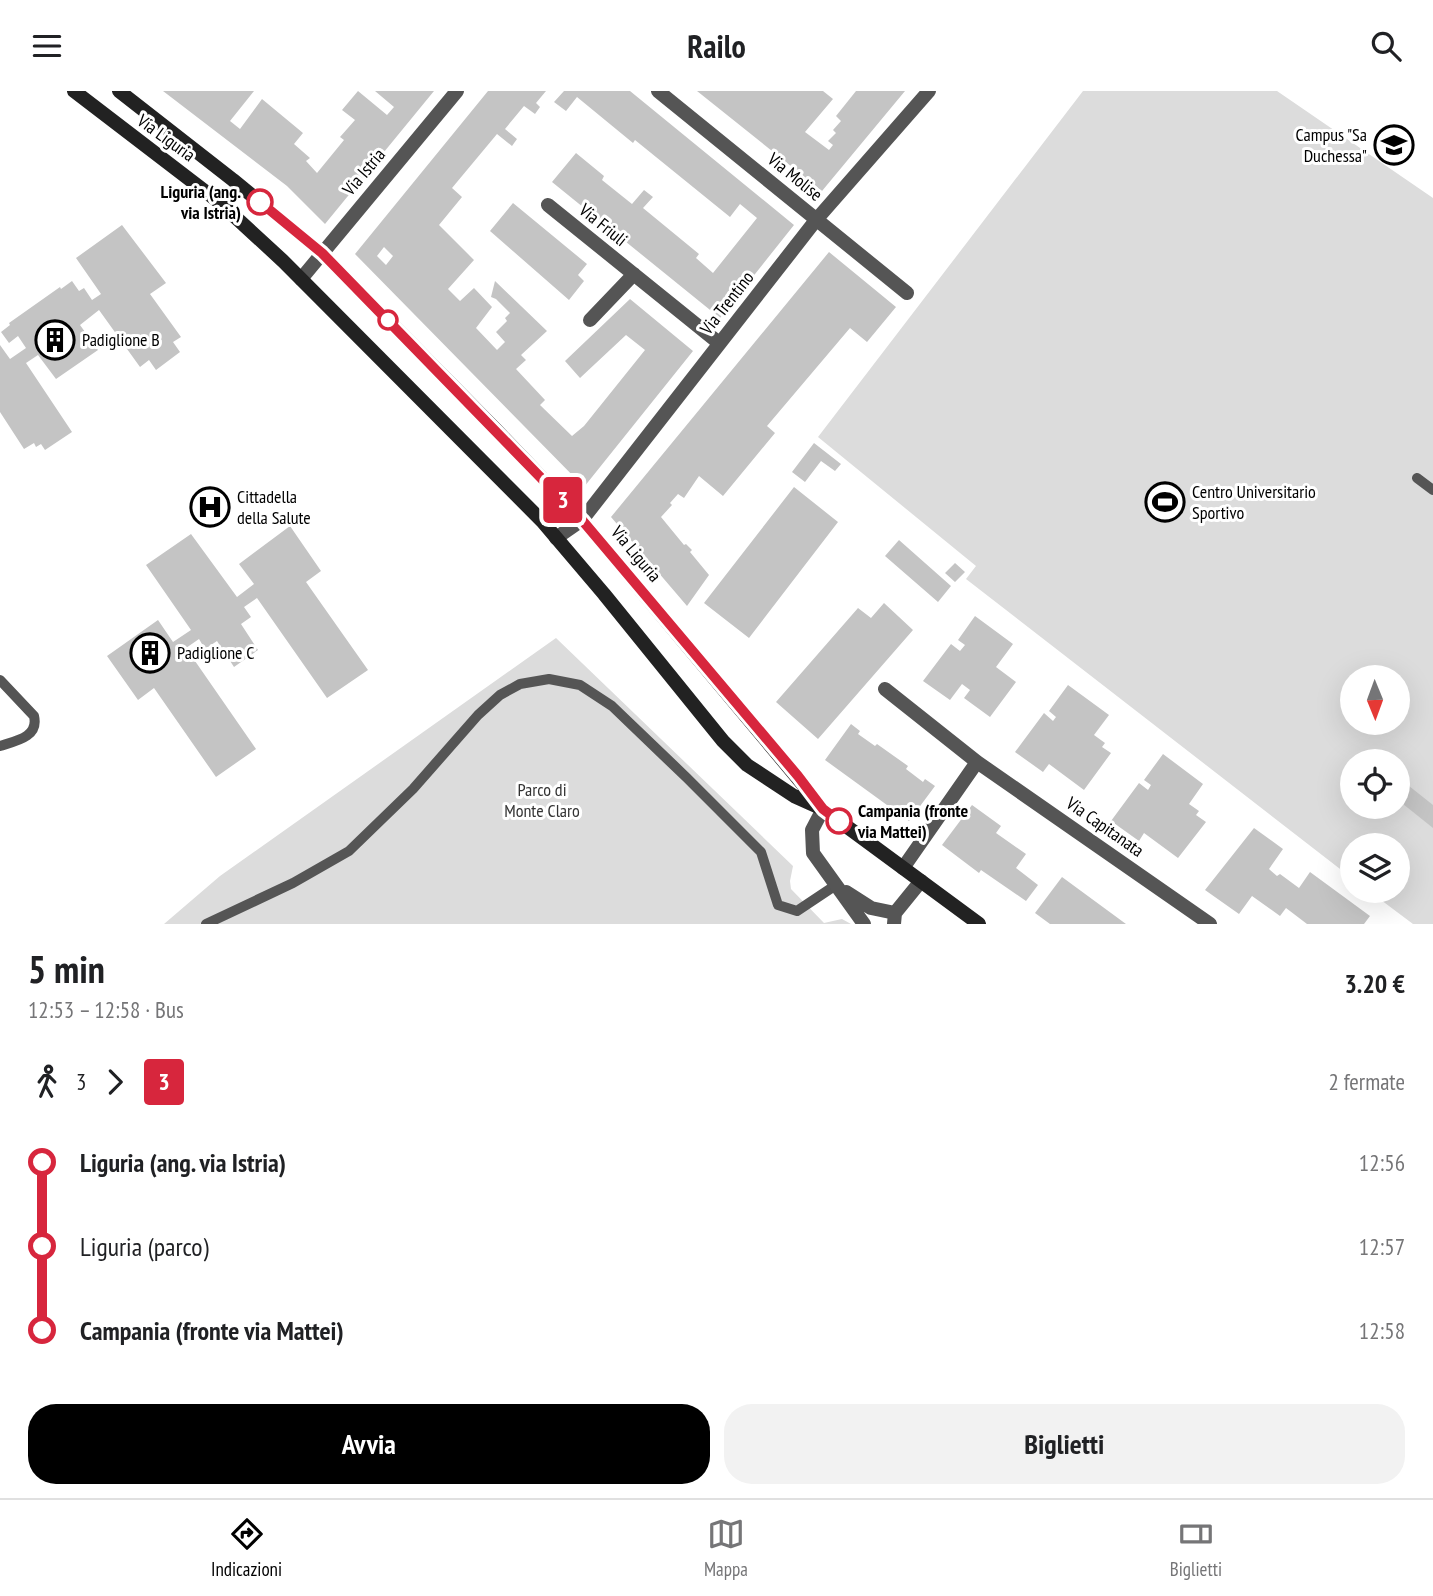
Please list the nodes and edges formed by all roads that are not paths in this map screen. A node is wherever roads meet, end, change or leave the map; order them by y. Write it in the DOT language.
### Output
graph roads {
  1 [pos="74,91"];
  2 [pos="119,91"];
  3 [pos="457,91"];
  4 [pos="658,91"];
  5 [pos="929,91"];
  6 [pos="548,205"];
  7 [pos="816,220"];
  8 [pos="322,253"];
  9 [pos="634,274"];
  10 [pos="301,279"];
  11 [pos="907,293"];
  12 [pos="590,320"];
  13 [pos="719,343"];
  14 [pos="1418,478"];
  15 [pos="1433,490"];
  16 [pos="582,520"];
  17 [pos="556,538"];
  18 [pos="0,680"];
  19 [pos="885,689"];
  20 [pos="0,746"];
  21 [pos="977,762"];
  22 [pos="823,809"];
  23 [pos="903,868"];
  24 [pos="920,881"];
  25 [pos="836,885"];
  26 [pos="895,919"];
  27 [pos="206,924"];
  28 [pos="864,924"];
  29 [pos="979,924"];
  30 [pos="1210,924"];
  1 -- 10 [label="street, Via Liguria"];
  2 -- 8 [label="street, Via Liguria"];
  3 -- 8 [label="street, Via Istria"];
  4 -- 7 [label="street, Via Molise"];
  5 -- 7 [label="street, Via Trentino"];
  6 -- 9 [label="street, Via Friuli"];
  7 -- 11 [label="street, Via Molise"];
  7 -- 13 [label="street, Via Trentino"];
  8 -- 10 [label="street, Via Istria"];
  8 -- 16 [label="street, Via Liguria"];
  9 -- 12 [label="street"];
  9 -- 13 [label="street, Via Friuli"];
  10 -- 17 [label="street, Via Liguria"];
  13 -- 16 [label="street, Via Trentino"];
  14 -- 15 [label="lane"];
  16 -- 17 [label="street, Via Trentino"];
  16 -- 22 [label="street, Via Liguria"];
  17 -- 22 [label="street, Via Liguria"];
  18 -- 20 [label="lane"];
  19 -- 21 [label="street, Via Capitanata"];
  21 -- 23 [label="street"];
  21 -- 30 [label="street, Via Capitanata"];
  22 -- 23 [label="street, Via Liguria"];
  22 -- 25 [label="street"];
  23 -- 24 [label="street, Via Liguria"];
  24 -- 26 [label="street"];
  24 -- 29 [label="street, Via Liguria"];
  25 -- 26 [label="street"];
  25 -- 27 [label="lane"];
  25 -- 28 [label="street"];
}
